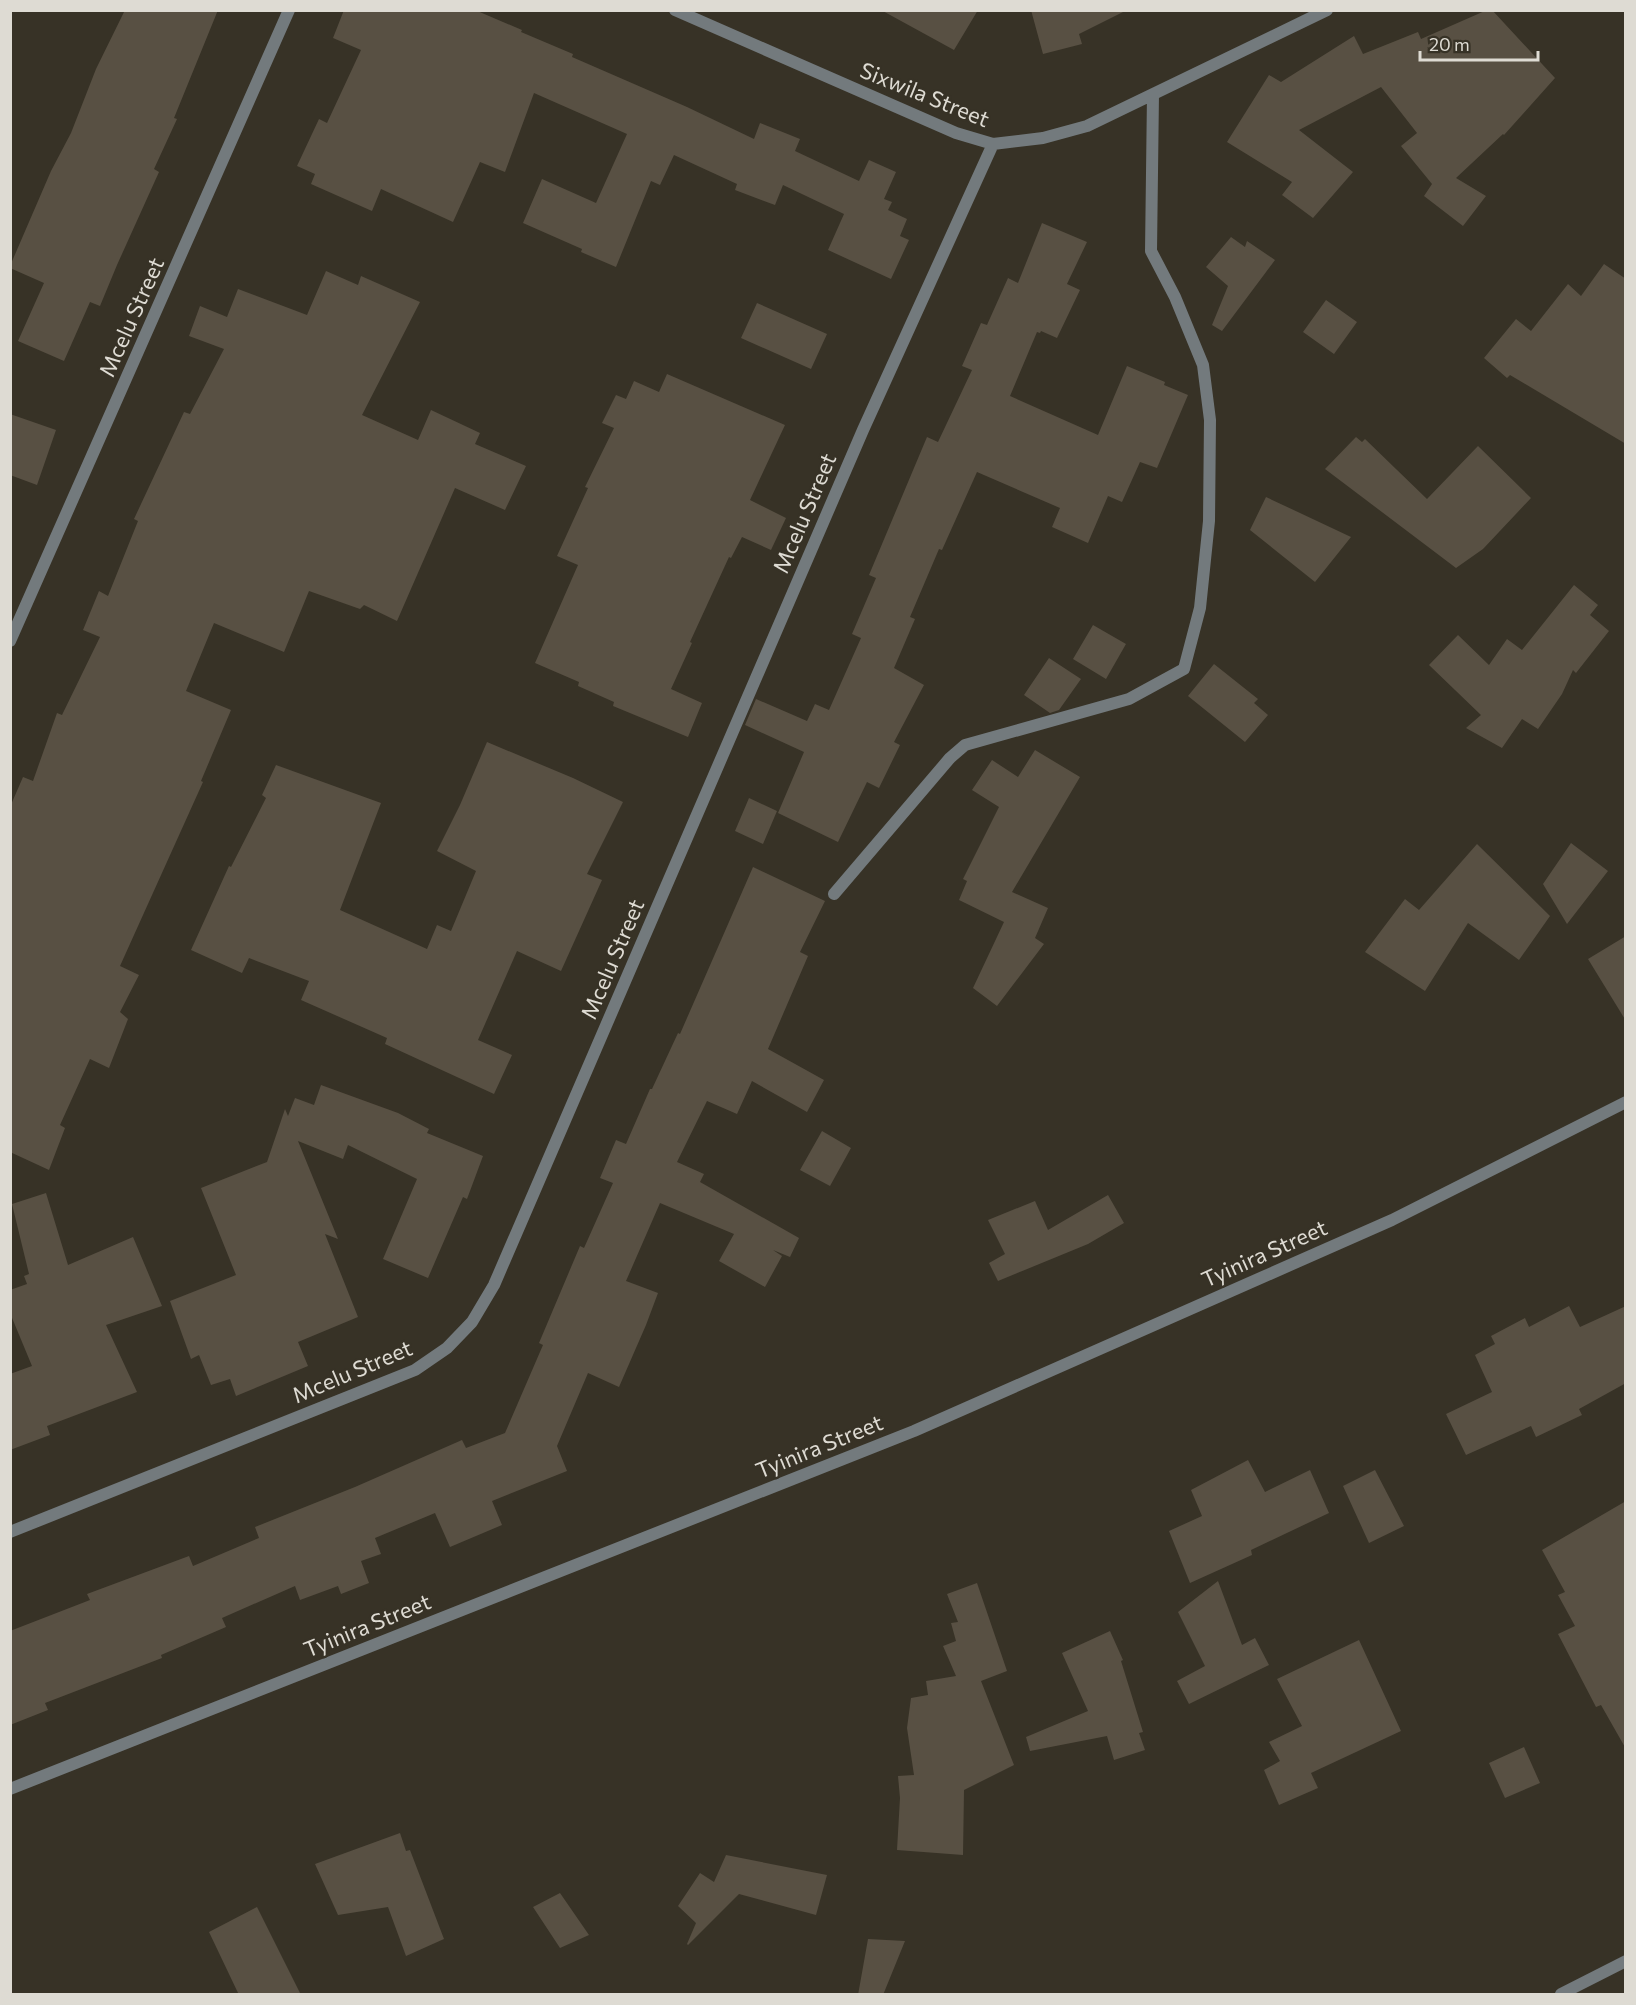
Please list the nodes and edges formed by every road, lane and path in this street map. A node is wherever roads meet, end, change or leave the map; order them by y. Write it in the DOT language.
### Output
graph roads {
  1 [pos="289,10"];
  2 [pos="675,10"];
  3 [pos="1328,10"];
  4 [pos="1153,94"];
  5 [pos="993,144"];
  6 [pos="10,641"];
  7 [pos="834,894"];
  8 [pos="1626,1102"];
  9 [pos="10,1532"];
  10 [pos="10,1789"];
  11 [pos="1626,1961"];
  12 [pos="1561,1995"];
  1 -- 6 [label="street, Mcelu Street"];
  2 -- 5 [label="street, Sixwila Street"];
  3 -- 4 [label="street, Sixwila Street"];
  4 -- 5 [label="street, Sixwila Street"];
  4 -- 7 [label="street"];
  5 -- 9 [label="street, Mcelu Street"];
  8 -- 10 [label="street, Tyinira Street"];
  11 -- 12 [label="street"];
}
